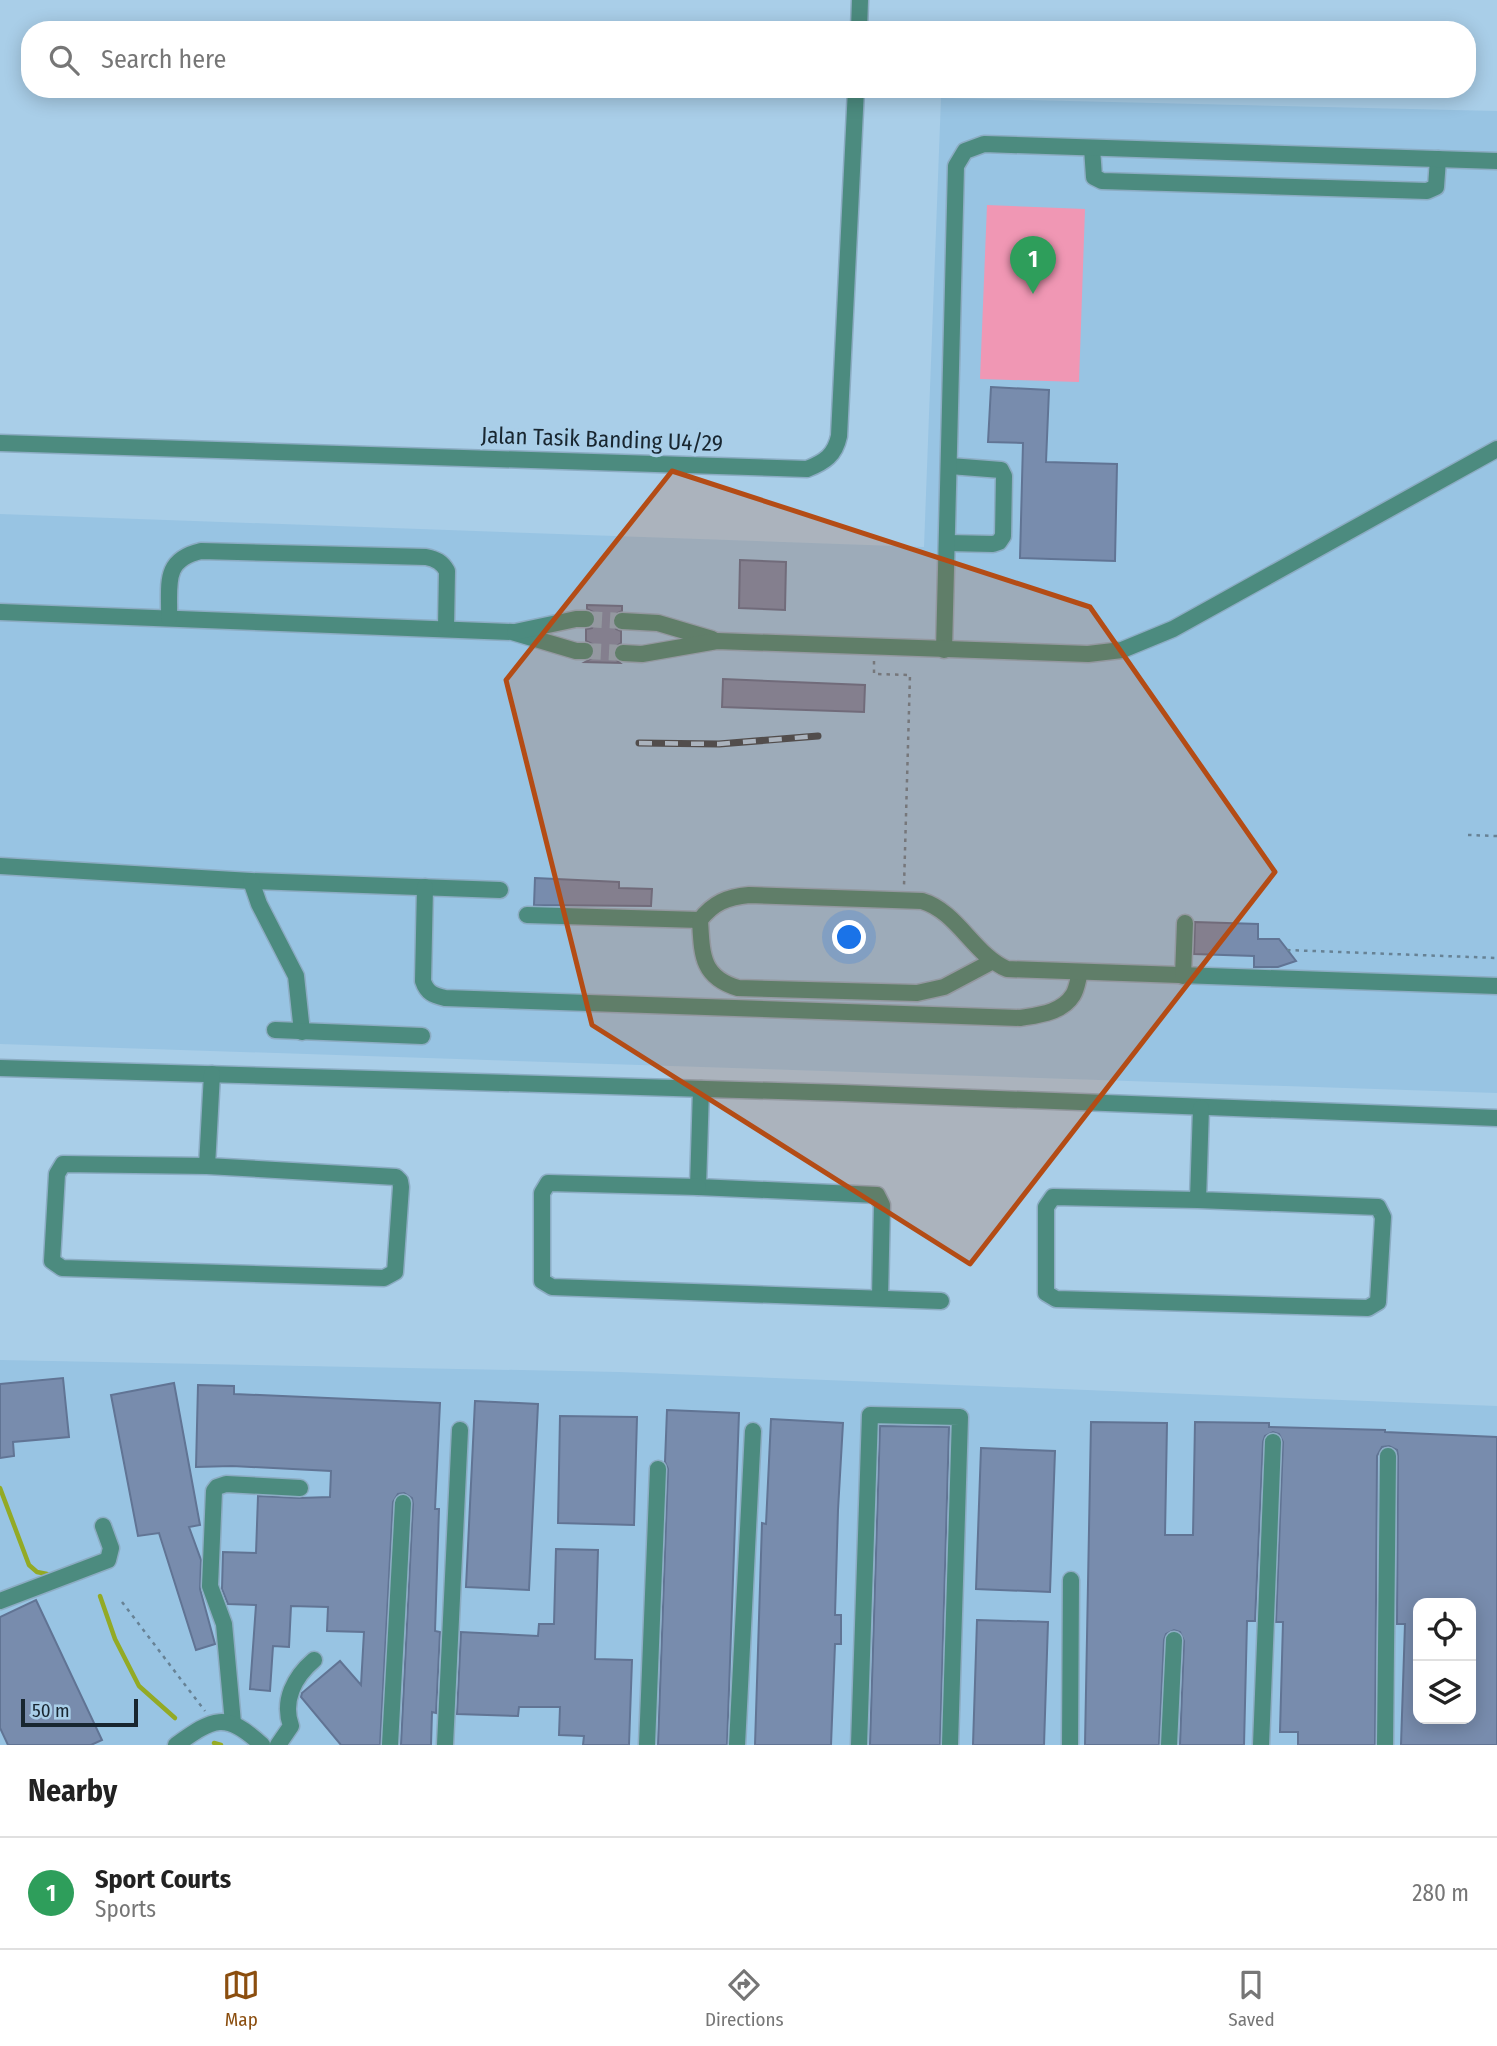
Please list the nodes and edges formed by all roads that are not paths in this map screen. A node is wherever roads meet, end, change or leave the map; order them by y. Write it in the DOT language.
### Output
graph roads {
  1 [pos="860,0"];
  2 [pos="859,21"];
  3 [pos="856,98"];
  4 [pos="1092,148"];
  5 [pos="1438,159"];
  6 [pos="1497,161"];
  7 [pos="0,443"];
  8 [pos="1497,449"];
  9 [pos="950,466"];
  10 [pos="948,543"];
  11 [pos="0,612"];
  12 [pos="169,618"];
  13 [pos="586,620"];
  14 [pos="622,621"];
  15 [pos="446,628"];
  16 [pos="512,632"];
  17 [pos="717,641"];
  18 [pos="944,650"];
  19 [pos="584,651"];
  20 [pos="623,653"];
  21 [pos="0,866"];
  22 [pos="251,881"];
  23 [pos="425,887"];
  24 [pos="500,890"];
  25 [pos="527,915"];
  26 [pos="700,920"];
  27 [pos="1185,923"];
  28 [pos="993,961"];
  29 [pos="1080,972"];
  30 [pos="1183,976"];
  31 [pos="1497,986"];
  32 [pos="275,1030"];
  33 [pos="302,1032"];
  34 [pos="422,1036"];
  35 [pos="0,1068"];
  36 [pos="212,1074"];
  37 [pos="701,1089"];
  38 [pos="1201,1108"];
  39 [pos="1497,1118"];
  40 [pos="208,1167"];
  41 [pos="698,1187"];
  42 [pos="1198,1200"];
  43 [pos="880,1298"];
  44 [pos="941,1301"];
  45 [pos="460,1430"];
  46 [pos="753,1431"];
  47 [pos="1273,1442"];
  48 [pos="1388,1456"];
  49 [pos="658,1469"];
  50 [pos="300,1488"];
  51 [pos="403,1503"];
  52 [pos="103,1526"];
  53 [pos="1071,1580"];
  54 [pos="0,1601"];
  55 [pos="1174,1640"];
  56 [pos="314,1660"];
  57 [pos="233,1723"];
  58 [pos="176,1745"];
  59 [pos="262,1745"];
  60 [pos="278,1745"];
  61 [pos="390,1745"];
  62 [pos="444,1745"];
  63 [pos="647,1745"];
  64 [pos="737,1745"];
  65 [pos="859,1745"];
  66 [pos="950,1745"];
  67 [pos="1070,1745"];
  68 [pos="1169,1745"];
  69 [pos="1261,1745"];
  70 [pos="1385,1745"];
  1 -- 2 [label="street"];
  3 -- 7 [label="street, Jalan Tasik Banding U4/29"];
  4 -- 5 [label="street"];
  4 -- 5 [label="street"];
  4 -- 9 [label="street"];
  5 -- 6 [label="street"];
  8 -- 18 [label="street"];
  9 -- 10 [label="street"];
  9 -- 10 [label="street"];
  10 -- 18 [label="street"];
  11 -- 12 [label="street"];
  12 -- 15 [label="street"];
  12 -- 15 [label="street"];
  13 -- 16 [label="street"];
  14 -- 17 [label="street"];
  15 -- 16 [label="street"];
  16 -- 19 [label="street"];
  17 -- 18 [label="street"];
  17 -- 20 [label="street"];
  21 -- 22 [label="street"];
  22 -- 23 [label="street"];
  22 -- 33 [label="street"];
  23 -- 24 [label="street"];
  23 -- 29 [label="street"];
  25 -- 26 [label="street"];
  26 -- 28 [label="street"];
  26 -- 28 [label="street"];
  27 -- 30 [label="street"];
  28 -- 29 [label="street"];
  29 -- 30 [label="street"];
  30 -- 31 [label="street"];
  32 -- 33 [label="street"];
  33 -- 34 [label="street"];
  35 -- 36 [label="street"];
  36 -- 37 [label="street"];
  36 -- 40 [label="street"];
  37 -- 38 [label="street"];
  37 -- 41 [label="street"];
  38 -- 39 [label="street"];
  38 -- 42 [label="street"];
  40 -- 40 [label="street"];
  41 -- 43 [label="street"];
  41 -- 43 [label="street"];
  42 -- 42 [label="street"];
  43 -- 44 [label="street"];
  45 -- 62 [label="street"];
  46 -- 64 [label="street"];
  47 -- 69 [label="street"];
  48 -- 70 [label="street"];
  49 -- 63 [label="street"];
  50 -- 57 [label="street"];
  51 -- 61 [label="street"];
  52 -- 54 [label="street"];
  53 -- 67 [label="street"];
  55 -- 68 [label="street"];
  56 -- 60 [label="street"];
  57 -- 58 [label="street"];
  57 -- 59 [label="street"];
  65 -- 66 [label="street"];
}
